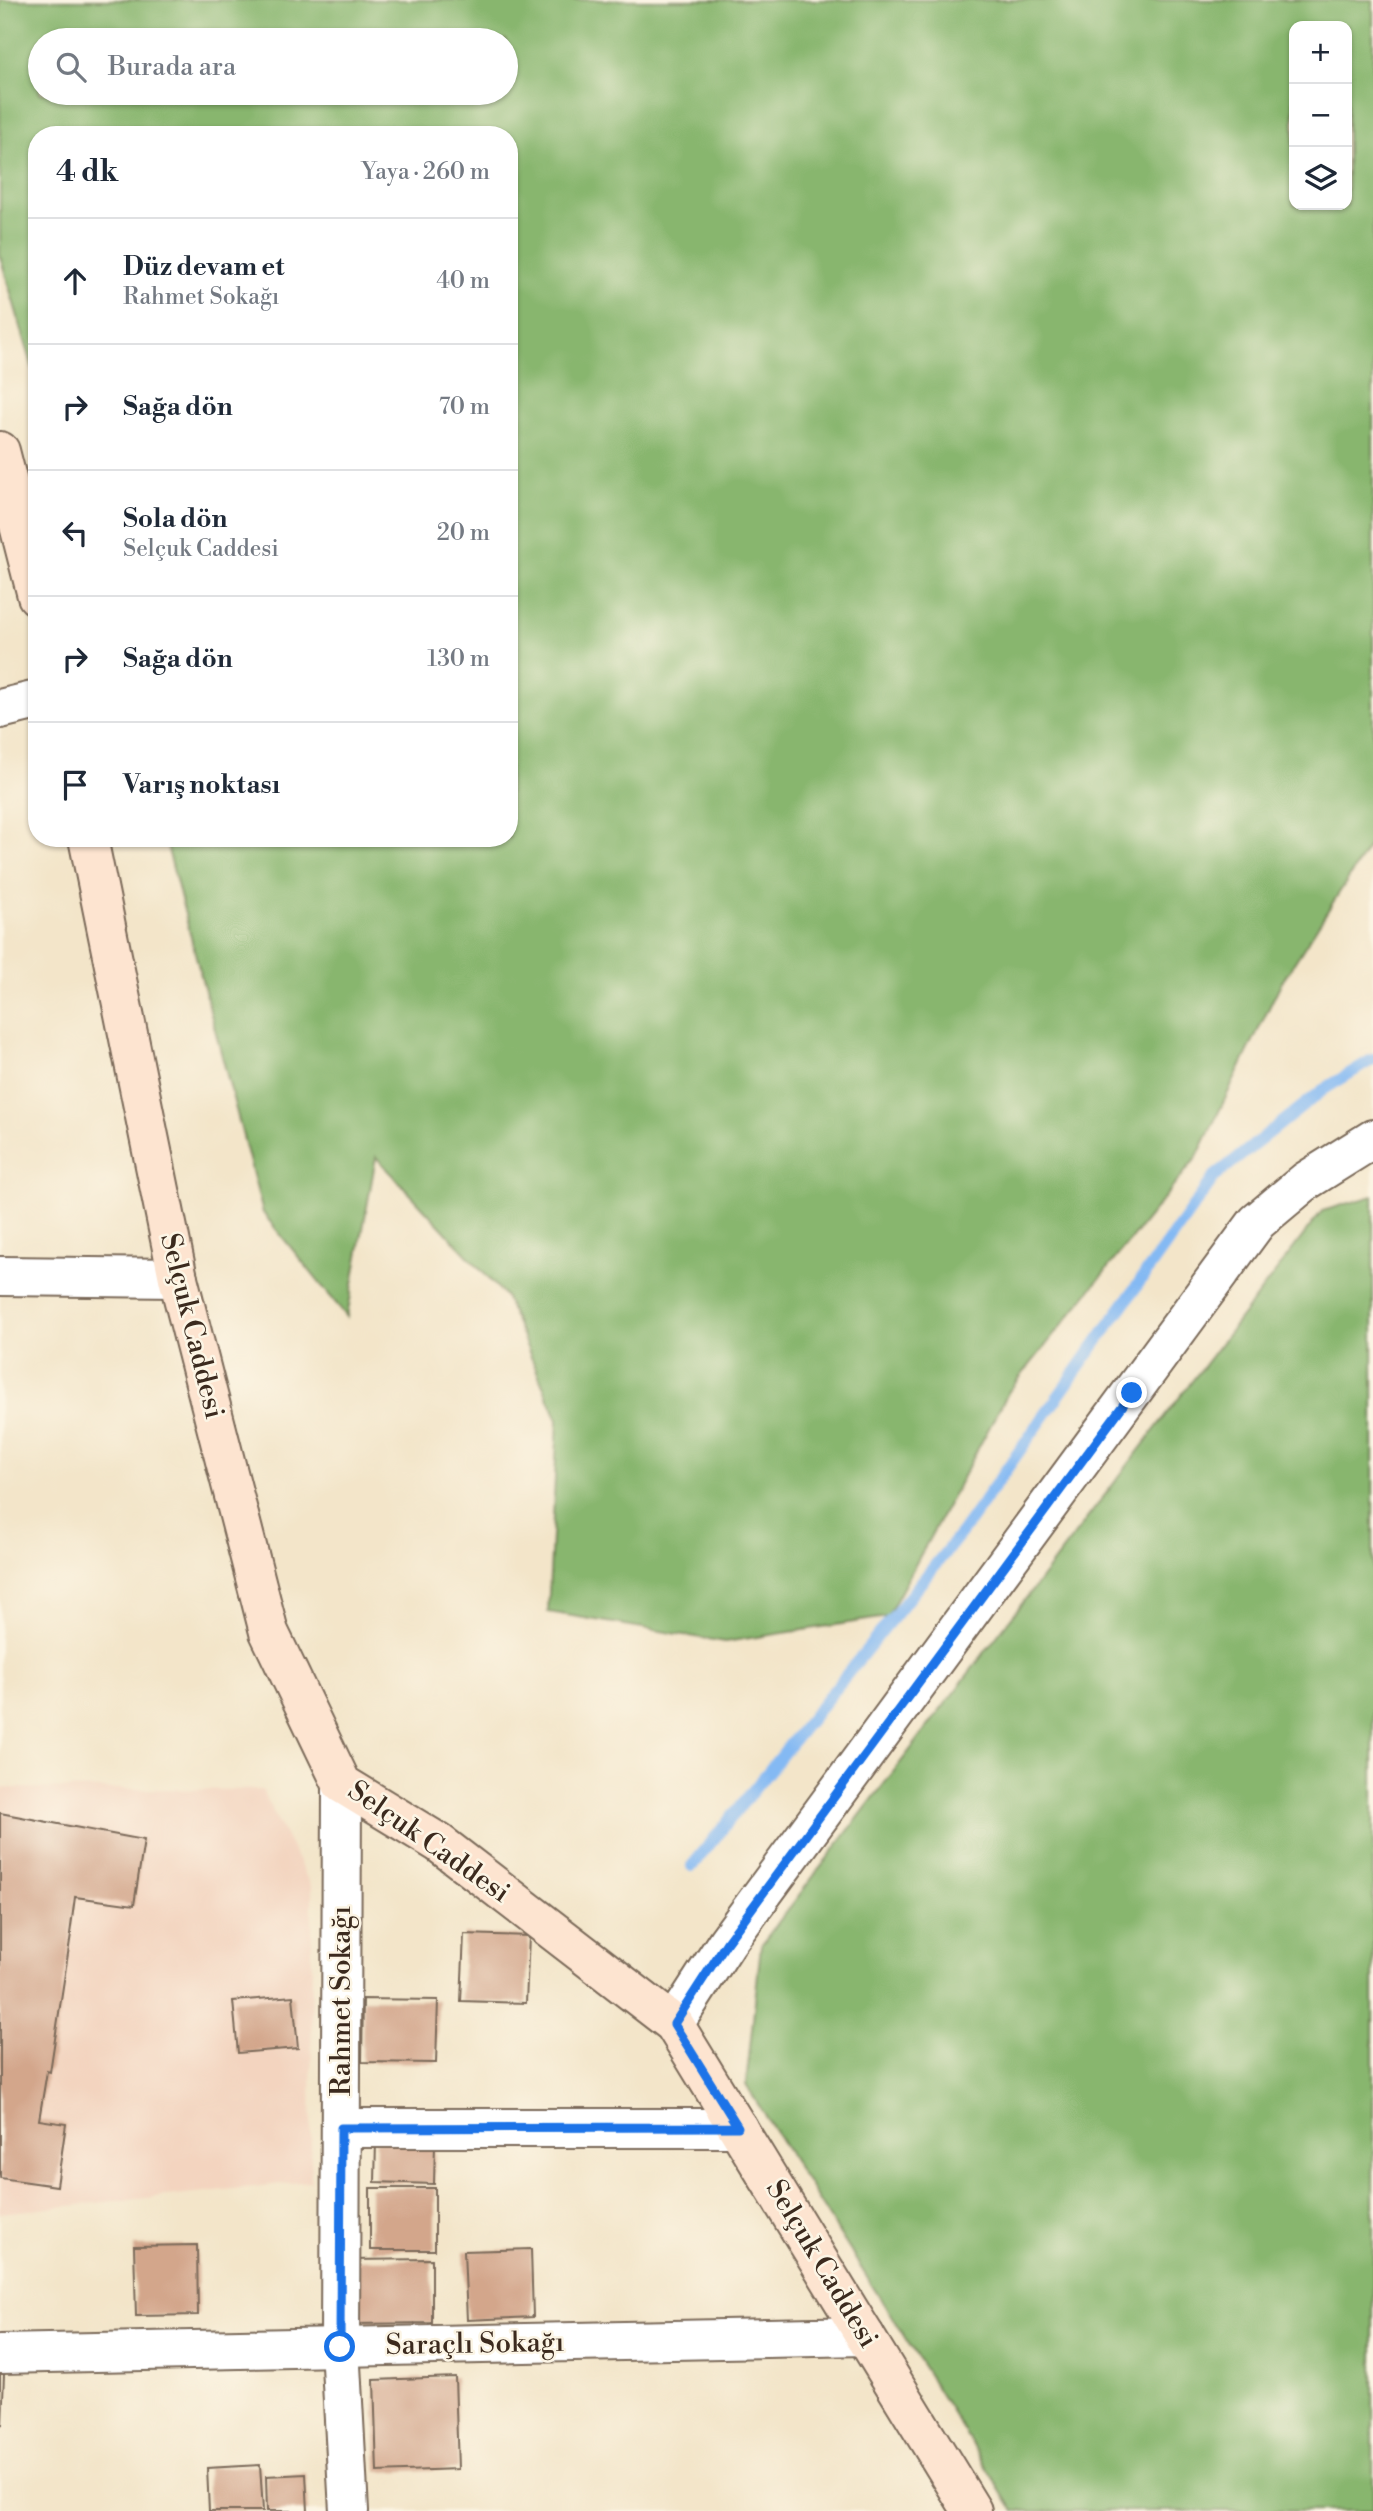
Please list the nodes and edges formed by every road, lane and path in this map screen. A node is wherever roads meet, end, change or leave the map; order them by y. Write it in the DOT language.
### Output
graph roads {
  1 [pos="0,451"];
  2 [pos="28,561"];
  3 [pos="28,702"];
  4 [pos="0,709"];
  5 [pos="90,847"];
  6 [pos="1373,1139"];
  7 [pos="0,1276"];
  8 [pos="178,1278"];
  9 [pos="342,1784"];
  10 [pos="674,2024"];
  11 [pos="738,2127"];
  12 [pos="341,2128"];
  13 [pos="865,2336"];
  14 [pos="340,2347"];
  15 [pos="0,2354"];
  16 [pos="349,2511"];
  17 [pos="972,2511"];
  1 -- 2 [label="street"];
  3 -- 4 [label="street"];
  5 -- 8 [label="street, Selçuk Caddesi"];
  6 -- 10 [label="street"];
  7 -- 8 [label="street"];
  8 -- 9 [label="street, Selçuk Caddesi"];
  9 -- 10 [label="street, Selçuk Caddesi"];
  9 -- 12 [label="street, Rahmet Sokağı"];
  10 -- 11 [label="street, Selçuk Caddesi"];
  11 -- 12 [label="street"];
  11 -- 13 [label="street, Selçuk Caddesi"];
  12 -- 14 [label="street, Rahmet Sokağı"];
  13 -- 14 [label="street, Saraçlı Sokağı"];
  13 -- 17 [label="street, Selçuk Caddesi"];
  14 -- 15 [label="street, Saraçlı Sokağı"];
  14 -- 16 [label="street, Rahmet Sokağı"];
}
